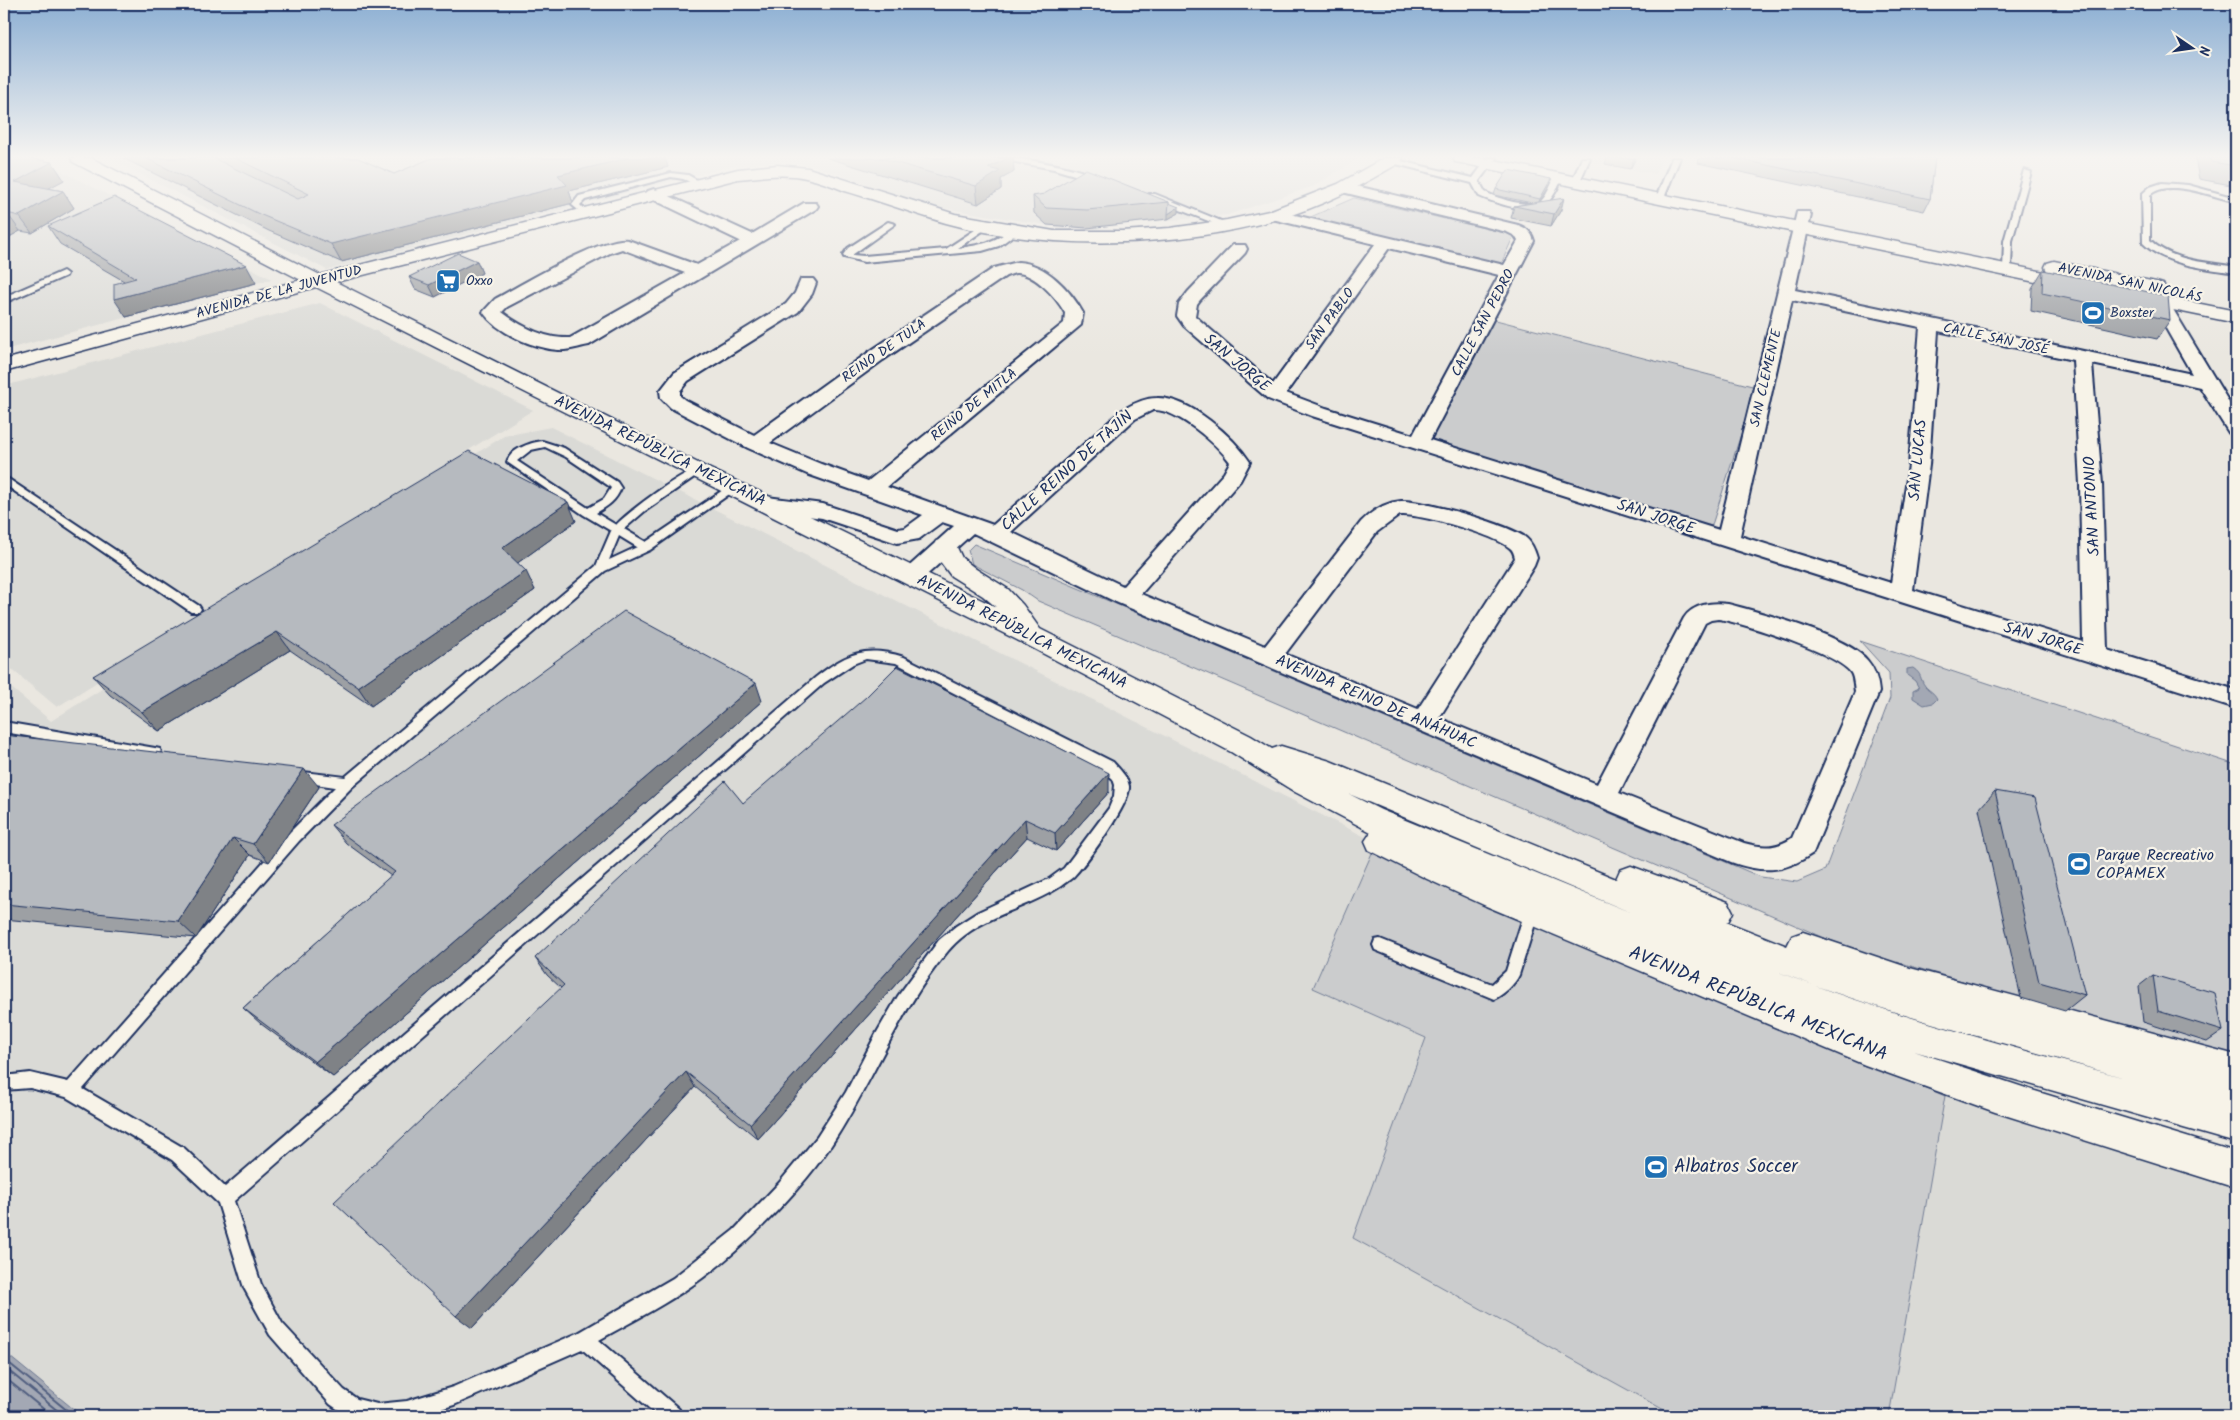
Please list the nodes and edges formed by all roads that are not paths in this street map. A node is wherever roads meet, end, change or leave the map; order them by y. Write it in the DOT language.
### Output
graph roads {
  1 [pos="208,224"];
  2 [pos="536,224"];
  3 [pos="727,224"];
  4 [pos="736,224"];
  5 [pos="779,224"];
  6 [pos="891,224"];
  7 [pos="978,224"];
  8 [pos="1230,224"];
  9 [pos="1310,224"];
  10 [pos="1495,224"];
  11 [pos="1801,224"];
  12 [pos="1818,224"];
  13 [pos="2013,224"];
  14 [pos="2146,224"];
  15 [pos="1227,225"];
  16 [pos="984,226"];
  17 [pos="1015,231"];
  18 [pos="758,237"];
  19 [pos="1384,243"];
  20 [pos="1239,249"];
  21 [pos="949,250"];
  22 [pos="2007,264"];
  23 [pos="1018,268"];
  24 [pos="2236,270"];
  25 [pos="699,272"];
  26 [pos="1510,272"];
  27 [pos="64,274"];
  28 [pos="318,281"];
  29 [pos="808,283"];
  30 [pos="1786,293"];
  31 [pos="2155,294"];
  32 [pos="4,300"];
  33 [pos="2236,305"];
  34 [pos="2236,317"];
  35 [pos="1929,324"];
  36 [pos="2082,357"];
  37 [pos="4,366"];
  38 [pos="2207,383"];
  39 [pos="1275,395"];
  40 [pos="2236,429"];
  41 [pos="1419,442"];
  42 [pos="755,444"];
  43 [pos="696,470"];
  44 [pos="4,479"];
  45 [pos="733,488"];
  46 [pos="871,489"];
  47 [pos="767,504"];
  48 [pos="588,513"];
  49 [pos="940,513"];
  50 [pos="970,524"];
  51 [pos="617,530"];
  52 [pos="996,534"];
  53 [pos="1728,540"];
  54 [pos="646,547"];
  55 [pos="945,547"];
  56 [pos="601,568"];
  57 [pos="912,576"];
  58 [pos="1901,595"];
  59 [pos="1126,597"];
  60 [pos="195,609"];
  61 [pos="1032,636"];
  62 [pos="2095,655"];
  63 [pos="1269,658"];
  64 [pos="2236,698"];
  65 [pos="1423,722"];
  66 [pos="4,727"];
  67 [pos="168,755"];
  68 [pos="282,774"];
  69 [pos="1313,777"];
  70 [pos="347,783"];
  71 [pos="1603,798"];
  72 [pos="1379,809"];
  73 [pos="1532,911"];
  74 [pos="1380,945"];
  75 [pos="2236,1071"];
  76 [pos="4,1083"];
  77 [pos="71,1091"];
  78 [pos="2236,1094"];
  79 [pos="2236,1126"];
  80 [pos="2236,1170"];
  81 [pos="225,1198"];
  82 [pos="584,1339"];
  83 [pos="672,1416"];
  1 -- 28 [label="street, AVENIDA REPÚBLICA MEXICANA"];
  2 -- 28 [label="street, AVENIDA DE LA JUVENTUD"];
  3 -- 18 [label="street"];
  4 -- 18 [label="street"];
  5 -- 18 [label="street"];
  6 -- 21 [label="lane"];
  7 -- 16 [label="street, AVENIDA DE LA JUVENTUD"];
  8 -- 15 [label="street, AVENIDA DE LA JUVENTUD"];
  9 -- 19 [label="street"];
  10 -- 26 [label="street, CALLE SAN PEDRO"];
  11 -- 30 [label="street, SAN CLEMENTE"];
  12 -- 22 [label="street, AVENIDA SAN NICOLÁS"];
  13 -- 22 [label="lane"];
  14 -- 24 [label="lane"];
  15 -- 17 [label="street, AVENIDA DE LA JUVENTUD"];
  16 -- 17 [label="street, AVENIDA DE LA JUVENTUD"];
  16 -- 21 [label="lane"];
  17 -- 21 [label="lane"];
  18 -- 25 [label="street"];
  19 -- 26 [label="street"];
  19 -- 39 [label="street, SAN PABLO"];
  20 -- 39 [label="street, SAN JORGE"];
  22 -- 31 [label="street, AVENIDA SAN NICOLÁS"];
  23 -- 42 [label="street, REINO DE TULA"];
  23 -- 46 [label="street, REINO DE MITLA"];
  25 -- 25 [label="street"];
  26 -- 41 [label="street, CALLE SAN PEDRO"];
  27 -- 32 [label="lane"];
  28 -- 37 [label="street, AVENIDA DE LA JUVENTUD"];
  28 -- 43 [label="street, AVENIDA REPÚBLICA MEXICANA"];
  29 -- 42 [label="street, AVENIDA REINO DE ANÁHUAC"];
  30 -- 35 [label="street, CALLE SAN JOSÉ"];
  30 -- 53 [label="street, SAN CLEMENTE"];
  31 -- 33 [label="street, AVENIDA SAN NICOLÁS"];
  31 -- 34 [label="street, AVENIDA SAN NICOLÁS"];
  31 -- 38 [label="street"];
  35 -- 36 [label="street, CALLE SAN JOSÉ"];
  35 -- 58 [label="street, SAN LUCAS"];
  36 -- 38 [label="street, CALLE SAN JOSÉ"];
  36 -- 62 [label="street, SAN ANTONIO"];
  38 -- 40 [label="street"];
  39 -- 41 [label="street, SAN JORGE"];
  41 -- 53 [label="street, SAN JORGE"];
  42 -- 46 [label="street, AVENIDA REINO DE ANÁHUAC"];
  43 -- 45 [label="street, AVENIDA REPÚBLICA MEXICANA"];
  43 -- 51 [label="lane"];
  44 -- 60 [label="lane"];
  45 -- 47 [label="street, AVENIDA REPÚBLICA MEXICANA"];
  45 -- 54 [label="lane"];
  46 -- 49 [label="street, AVENIDA REINO DE ANÁHUAC"];
  47 -- 49 [label="street"];
  47 -- 57 [label="street, AVENIDA REPÚBLICA MEXICANA"];
  48 -- 48 [label="lane"];
  48 -- 51 [label="lane"];
  49 -- 50 [label="street, AVENIDA REINO DE ANÁHUAC"];
  50 -- 52 [label="street, AVENIDA REINO DE ANÁHUAC"];
  50 -- 55 [label="street"];
  51 -- 54 [label="lane"];
  51 -- 56 [label="lane"];
  52 -- 59 [label="street, AVENIDA REINO DE ANÁHUAC"];
  52 -- 59 [label="street, CALLE REINO DE TAJÍN"];
  53 -- 58 [label="street, SAN JORGE"];
  54 -- 56 [label="lane"];
  55 -- 57 [label="street"];
  55 -- 61 [label="street"];
  56 -- 70 [label="lane"];
  57 -- 61 [label="street, AVENIDA REPÚBLICA MEXICANA"];
  58 -- 62 [label="street, SAN JORGE"];
  59 -- 63 [label="street, AVENIDA REINO DE ANÁHUAC"];
  61 -- 69 [label="street, AVENIDA REPÚBLICA MEXICANA"];
  62 -- 64 [label="street, SAN JORGE"];
  63 -- 65 [label="street, AVENIDA REINO DE ANÁHUAC"];
  63 -- 65 [label="street"];
  65 -- 71 [label="street, AVENIDA REINO DE ANÁHUAC"];
  66 -- 67 [label="lane"];
  68 -- 70 [label="lane"];
  69 -- 72 [label="street, AVENIDA REPÚBLICA MEXICANA"];
  69 -- 73 [label="street, AVENIDA REPÚBLICA MEXICANA"];
  69 -- 75 [label="street, AVENIDA REPÚBLICA MEXICANA"];
  70 -- 77 [label="lane"];
  71 -- 71 [label="street, AVENIDA REINO DE ANÁHUAC"];
  72 -- 78 [label="street, AVENIDA REPÚBLICA MEXICANA"];
  72 -- 79 [label="street, AVENIDA REPÚBLICA MEXICANA"];
  73 -- 74 [label="lane"];
  73 -- 80 [label="street, AVENIDA REPÚBLICA MEXICANA"];
  76 -- 77 [label="lane"];
  77 -- 81 [label="lane"];
  81 -- 82 [label="lane"];
  81 -- 82 [label="lane"];
  82 -- 83 [label="lane"];
}
